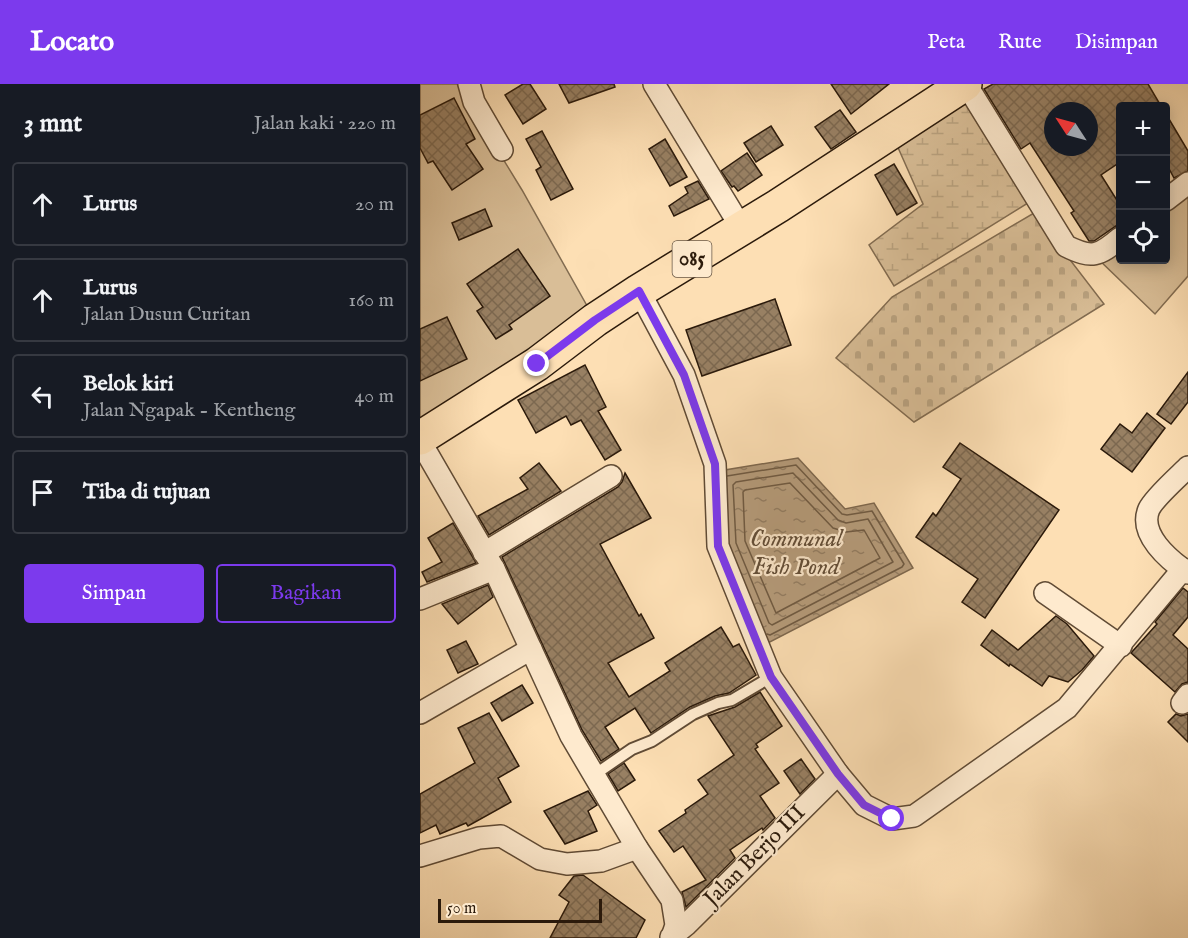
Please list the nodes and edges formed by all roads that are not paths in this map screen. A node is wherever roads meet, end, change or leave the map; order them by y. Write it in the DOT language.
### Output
graph roads {
  1 [pos="469,84"];
  2 [pos="654,84"];
  3 [pos="966,84"];
  4 [pos="502,150"];
  5 [pos="1188,183"];
  6 [pos="1170,197"];
  7 [pos="742,229"];
  8 [pos="1116,241"];
  9 [pos="639,291"];
  10 [pos="420,439"];
  11 [pos="1188,466"];
  12 [pos="611,476"];
  13 [pos="489,561"];
  14 [pos="1186,571"];
  15 [pos="1045,593"];
  16 [pos="420,599"];
  17 [pos="1121,646"];
  18 [pos="531,649"];
  19 [pos="771,677"];
  20 [pos="420,713"];
  21 [pos="838,774"];
  22 [pos="594,775"];
  23 [pos="637,848"];
  24 [pos="420,856"];
  25 [pos="672,936"];
  1 -- 4 [label="street"];
  2 -- 7 [label="street"];
  3 -- 7 [label="main road, 085"];
  3 -- 8 [label="street"];
  5 -- 6 [label="street"];
  7 -- 9 [label="main road, 085"];
  9 -- 10 [label="main road, 085"];
  9 -- 19 [label="street"];
  10 -- 13 [label="street"];
  11 -- 14 [label="street"];
  12 -- 13 [label="street"];
  13 -- 16 [label="street"];
  13 -- 18 [label="street"];
  14 -- 17 [label="street"];
  15 -- 17 [label="street"];
  17 -- 21 [label="street"];
  18 -- 20 [label="street"];
  18 -- 22 [label="street"];
  19 -- 21 [label="street"];
  19 -- 22 [label="lane"];
  21 -- 25 [label="street, Jalan Berjo III"];
  22 -- 23 [label="street"];
  23 -- 24 [label="street"];
  23 -- 25 [label="street"];
}
